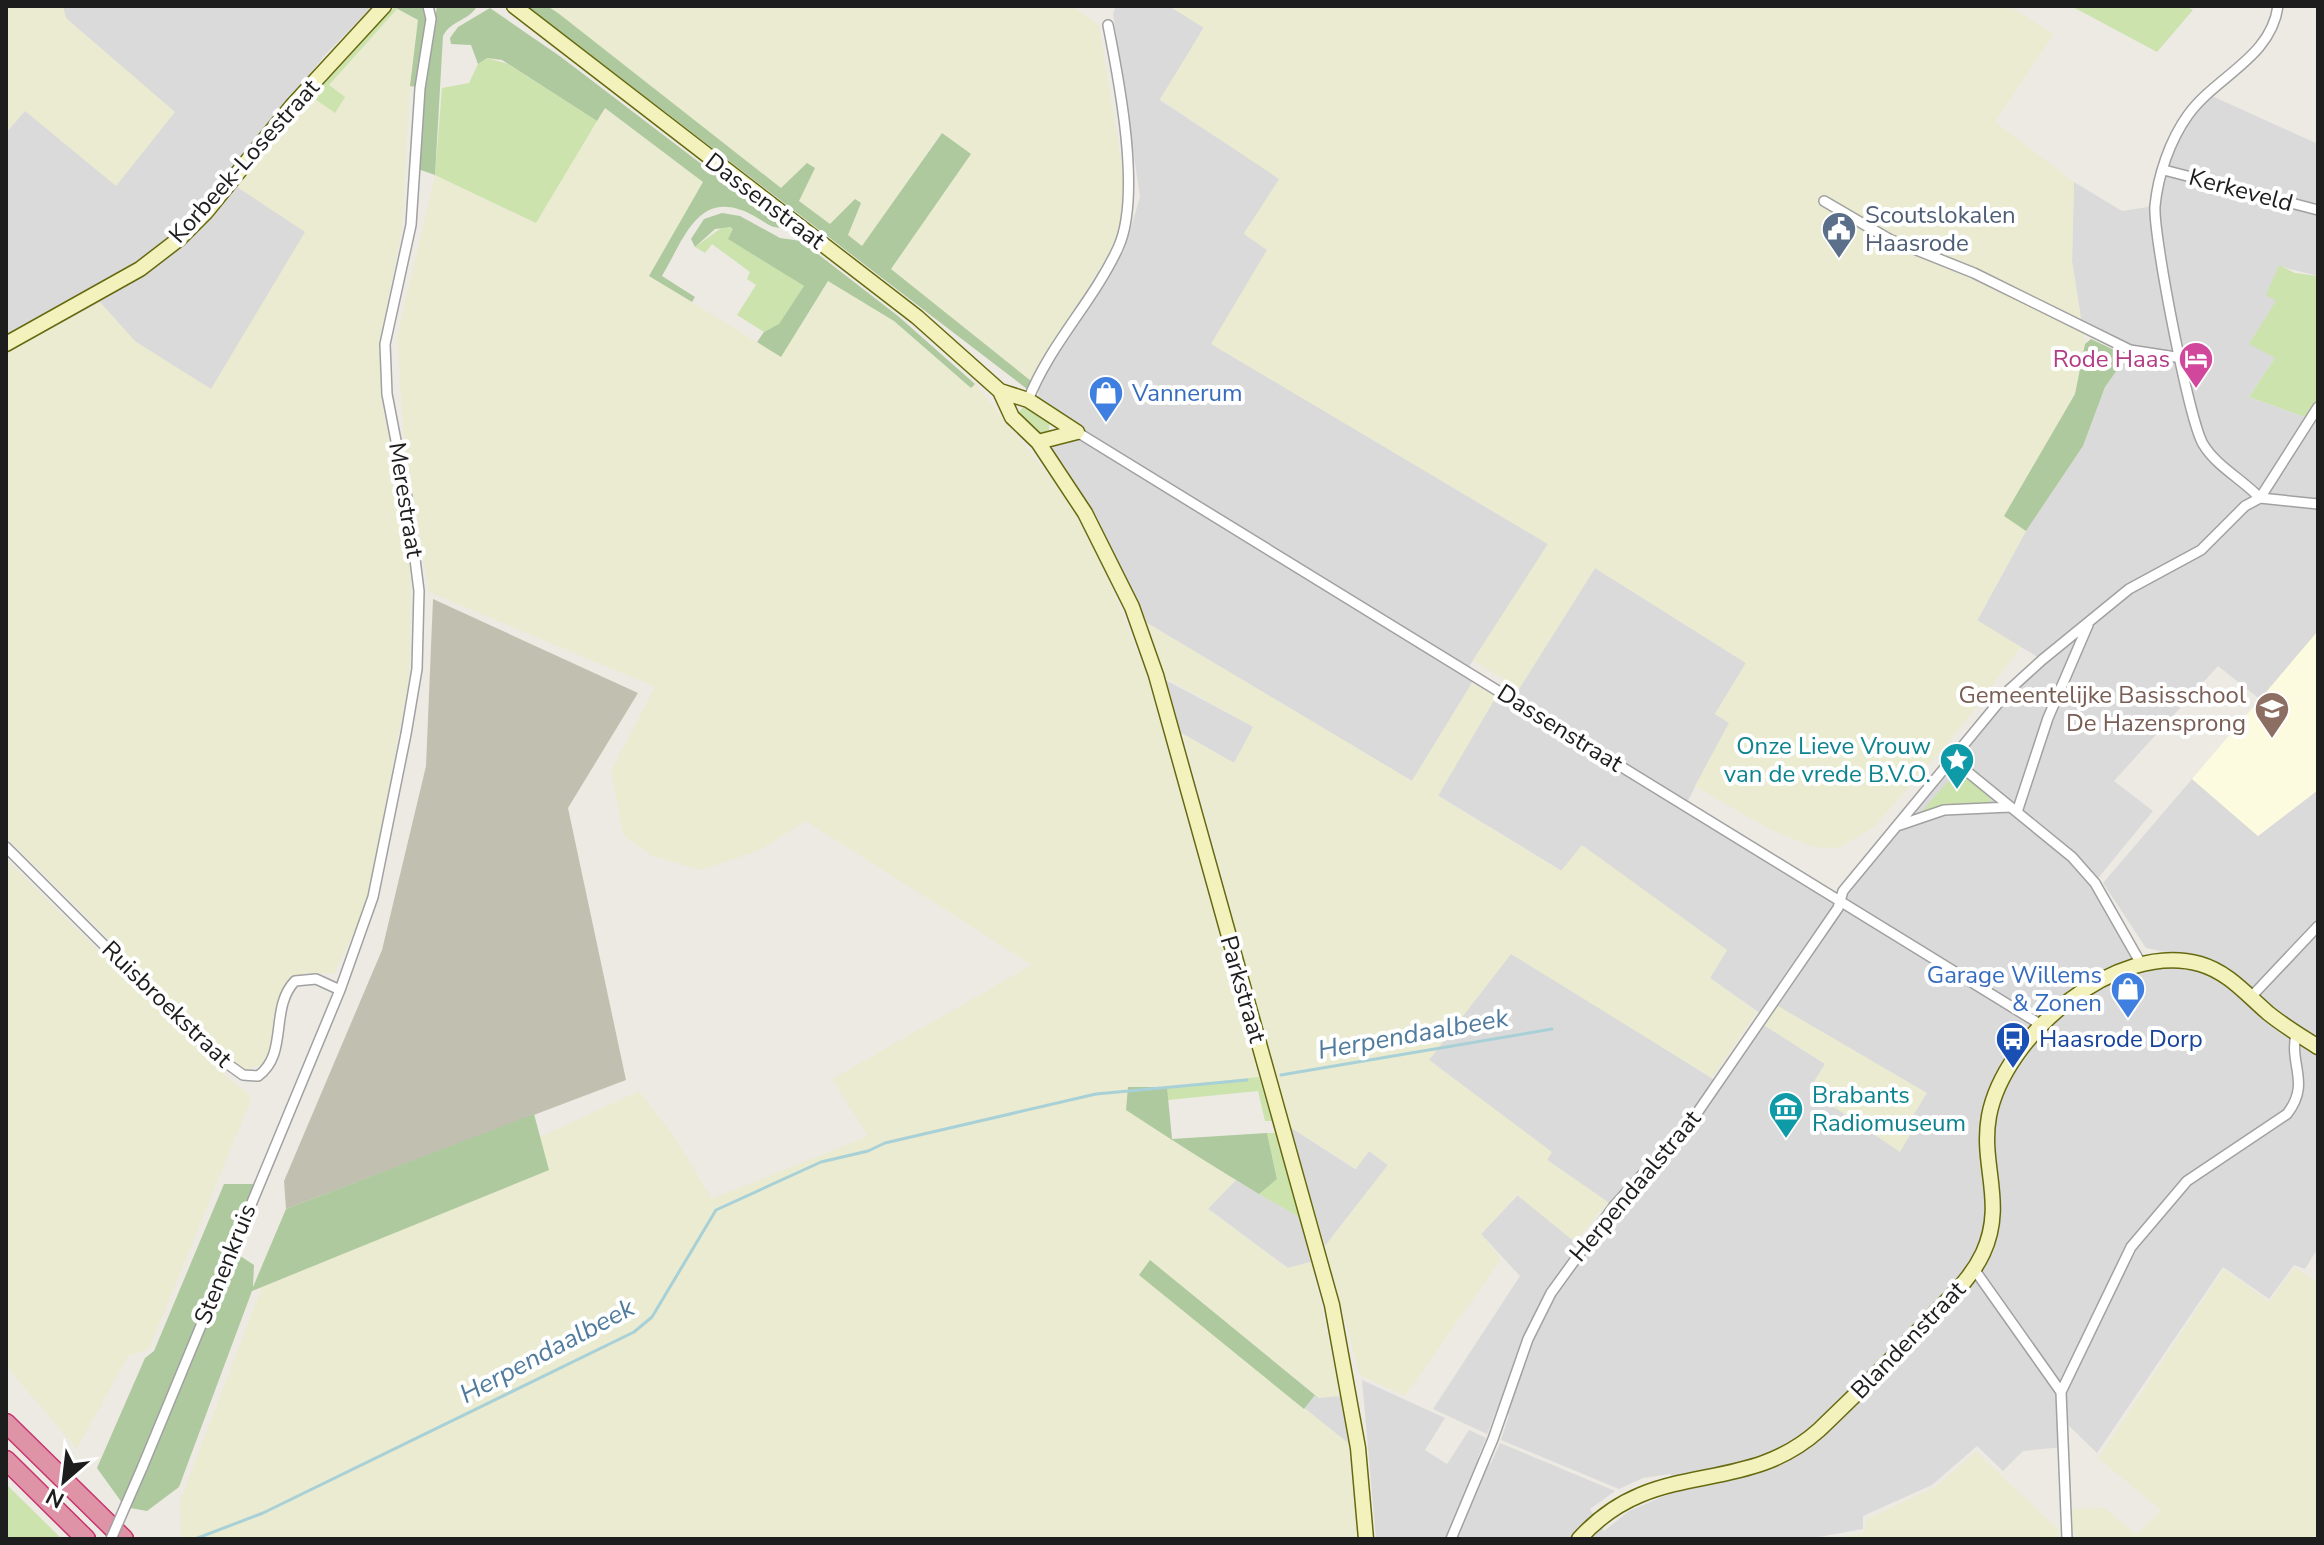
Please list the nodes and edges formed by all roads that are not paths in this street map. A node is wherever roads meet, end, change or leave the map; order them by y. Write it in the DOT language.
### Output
graph roads {
  1 [pos="384,6"];
  2 [pos="428,6"];
  3 [pos="501,6"];
  4 [pos="2278,6"];
  5 [pos="518,11"];
  6 [pos="1108,25"];
  7 [pos="2164,170"];
  8 [pos="1824,201"];
  9 [pos="2318,210"];
  10 [pos="6,344"];
  11 [pos="2182,358"];
  12 [pos="1000,391"];
  13 [pos="1025,400"];
  14 [pos="2318,407"];
  15 [pos="1009,410"];
  16 [pos="1056,420"];
  17 [pos="1077,432"];
  18 [pos="1048,440"];
  19 [pos="2260,498"];
  20 [pos="2318,504"];
  21 [pos="2088,623"];
  22 [pos="1953,760"];
  23 [pos="2013,810"];
  24 [pos="1899,825"];
  25 [pos="6,847"];
  26 [pos="1841,900"];
  27 [pos="2318,926"];
  28 [pos="2140,962"];
  29 [pos="340,990"];
  30 [pos="2251,997"];
  31 [pos="2043,1026"];
  32 [pos="2296,1034"];
  33 [pos="2318,1047"];
  34 [pos="1974,1269"];
  35 [pos="2061,1392"];
  36 [pos="6,1423"];
  37 [pos="6,1460"];
  38 [pos="86,1539"];
  39 [pos="111,1539"];
  40 [pos="124,1539"];
  41 [pos="1366,1539"];
  42 [pos="1451,1539"];
  43 [pos="1579,1539"];
  44 [pos="2067,1539"];
  1 -- 10 [label="street, Korbeek-Losestraat"];
  2 -- 29 [label="street, Merestraat"];
  3 -- 5 [label="street, Dassenstraat"];
  4 -- 7 [label="street"];
  5 -- 12 [label="street, Dassenstraat"];
  6 -- 13 [label="street"];
  7 -- 9 [label="street, Kerkeveld"];
  7 -- 11 [label="street"];
  8 -- 11 [label="street"];
  11 -- 19 [label="street"];
  12 -- 13 [label="street, Dassenstraat"];
  12 -- 15 [label="street, Dassenstraat"];
  13 -- 15 [label="street"];
  13 -- 16 [label="street, Dassenstraat"];
  14 -- 19 [label="street, Herpendaalstraat"];
  15 -- 18 [label="street, Dassenstraat"];
  16 -- 17 [label="street, Dassenstraat"];
  16 -- 18 [label="street"];
  17 -- 18 [label="street"];
  17 -- 26 [label="street, Dassenstraat"];
  18 -- 41 [label="street, Parkstraat"];
  19 -- 20 [label="street"];
  19 -- 21 [label="street, Herpendaalstraat"];
  21 -- 22 [label="street, Herpendaalstraat"];
  21 -- 23 [label="street"];
  22 -- 23 [label="street"];
  22 -- 24 [label="street, Herpendaalstraat"];
  23 -- 24 [label="street"];
  23 -- 28 [label="street"];
  24 -- 26 [label="street, Herpendaalstraat"];
  25 -- 29 [label="street, Ruisbroekstraat"];
  26 -- 31 [label="street, Dassenstraat"];
  26 -- 42 [label="street, Herpendaalstraat"];
  27 -- 30 [label="street"];
  28 -- 30 [label="street, Blandenstraat"];
  28 -- 31 [label="street, Blandenstraat"];
  29 -- 39 [label="street, Stenenkruis, bridge"];
  30 -- 32 [label="street, Blandenstraat"];
  31 -- 34 [label="street, Blandenstraat"];
  32 -- 33 [label="street, Blandenstraat"];
  32 -- 35 [label="street"];
  34 -- 35 [label="street"];
  34 -- 43 [label="street, Blandenstraat"];
  35 -- 44 [label="street"];
  36 -- 40 [label="highway"];
  37 -- 38 [label="highway"];
}
